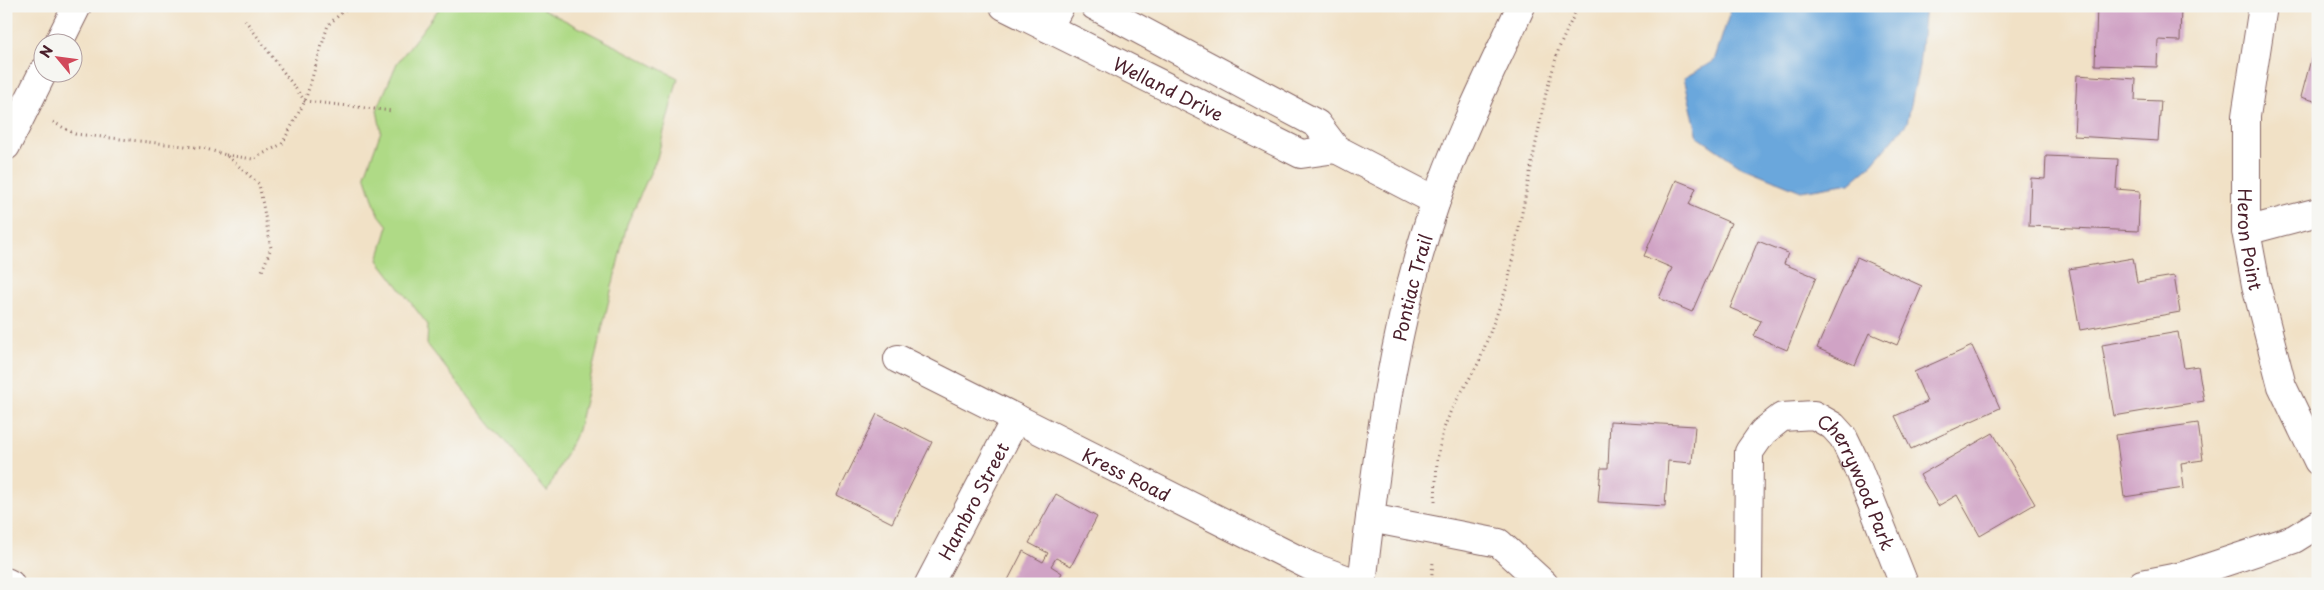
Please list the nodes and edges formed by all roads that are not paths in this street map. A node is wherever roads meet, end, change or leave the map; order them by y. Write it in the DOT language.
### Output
graph roads {
  1 [pos="77,6"];
  2 [pos="1004,6"];
  3 [pos="1095,6"];
  4 [pos="1521,6"];
  5 [pos="2263,6"];
  6 [pos="1054,17"];
  7 [pos="64,32"];
  8 [pos="38,82"];
  9 [pos="6,146"];
  10 [pos="1336,149"];
  11 [pos="1436,201"];
  12 [pos="2318,212"];
  13 [pos="2246,231"];
  14 [pos="898,359"];
  15 [pos="1016,418"];
  16 [pos="2318,461"];
  17 [pos="1370,518"];
  18 [pos="2318,524"];
  19 [pos="6,582"];
  20 [pos="10,584"];
  21 [pos="929,584"];
  22 [pos="1360,584"];
  23 [pos="1544,584"];
  24 [pos="1748,584"];
  25 [pos="1904,584"];
  26 [pos="2142,584"];
  1 -- 7 [label="street"];
  2 -- 6 [label="street, Welland Drive"];
  3 -- 10 [label="street"];
  4 -- 11 [label="street, Pontiac Trail"];
  5 -- 13 [label="street, Heron Point"];
  6 -- 10 [label="street, Welland Drive"];
  8 -- 9 [label="street"];
  10 -- 11 [label="street"];
  11 -- 17 [label="street, Pontiac Trail"];
  12 -- 13 [label="street"];
  13 -- 16 [label="street, Heron Point"];
  14 -- 15 [label="street, Kress Road"];
  15 -- 21 [label="street, Hambro Street"];
  15 -- 22 [label="street, Kress Road"];
  17 -- 22 [label="street, Pontiac Trail"];
  17 -- 23 [label="street"];
  18 -- 26 [label="street"];
  19 -- 20 [label="street"];
  24 -- 25 [label="street, Cherrywood Park"];
}
